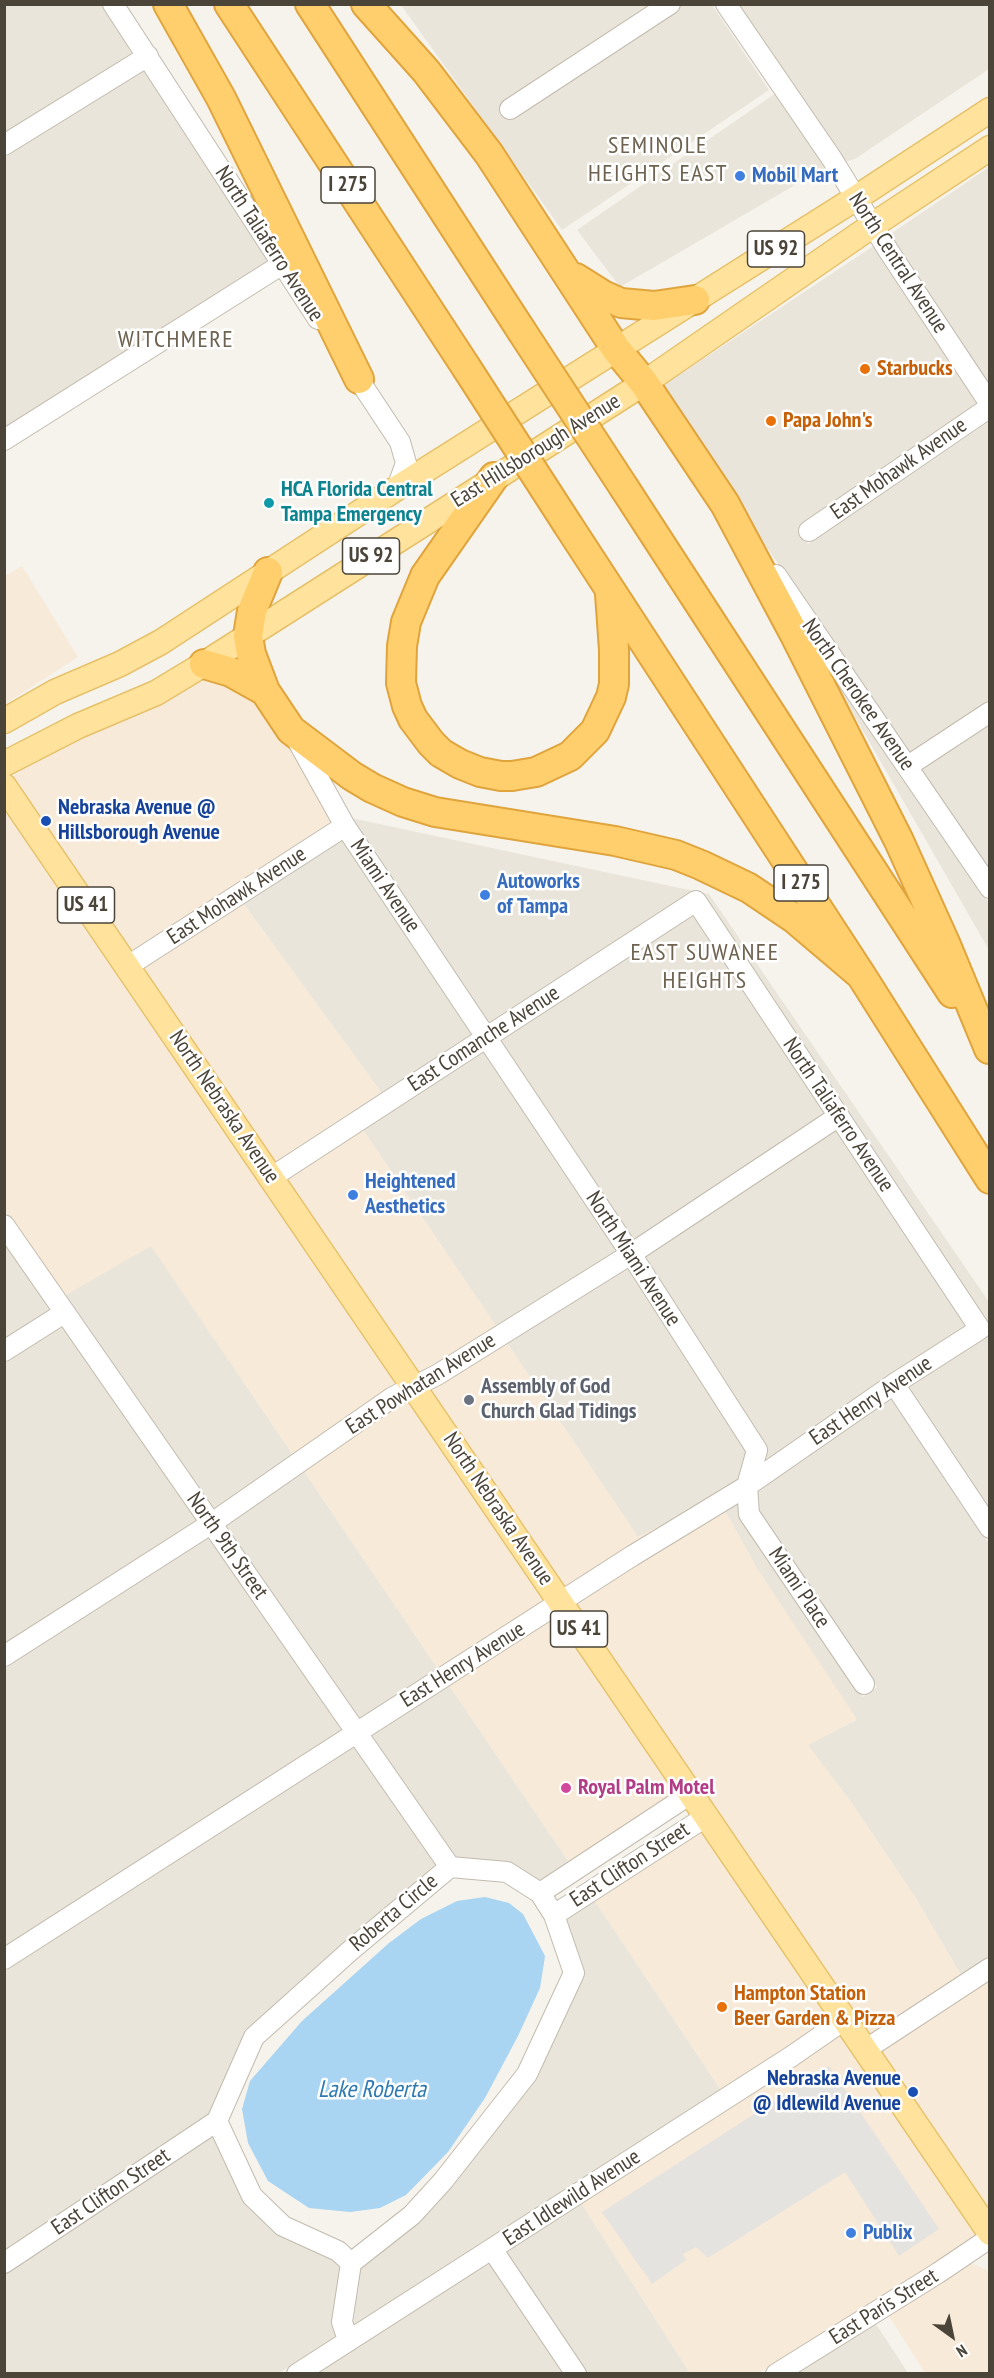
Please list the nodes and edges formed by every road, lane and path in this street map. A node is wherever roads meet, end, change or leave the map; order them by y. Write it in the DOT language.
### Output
graph roads {
  1 [pos="113,4"];
  2 [pos="168,4"];
  3 [pos="229,4"];
  4 [pos="310,4"];
  5 [pos="366,4"];
  6 [pos="670,4"];
  7 [pos="726,4"];
  8 [pos="148,56"];
  9 [pos="510,109"];
  10 [pos="990,110"];
  11 [pos="4,145"];
  12 [pos="990,148"];
  13 [pos="856,198"];
  14 [pos="873,225"];
  15 [pos="281,265"];
  16 [pos="567,271"];
  17 [pos="695,300"];
  18 [pos="616,349"];
  19 [pos="359,380"];
  20 [pos="644,383"];
  21 [pos="990,405"];
  22 [pos="4,440"];
  23 [pos="494,477"];
  24 [pos="398,488"];
  25 [pos="725,504"];
  26 [pos="809,531"];
  27 [pos="268,572"];
  28 [pos="610,589"];
  29 [pos="248,636"];
  30 [pos="204,664"];
  31 [pos="265,691"];
  32 [pos="990,712"];
  33 [pos="4,721"];
  34 [pos="291,730"];
  35 [pos="4,764"];
  36 [pos="908,766"];
  37 [pos="4,786"];
  38 [pos="345,826"];
  39 [pos="990,888"];
  40 [pos="696,901"];
  41 [pos="128,966"];
  42 [pos="861,975"];
  43 [pos="486,1039"];
  44 [pos="989,1050"];
  45 [pos="839,1116"];
  46 [pos="272,1177"];
  47 [pos="990,1179"];
  48 [pos="4,1226"];
  49 [pos="631,1254"];
  50 [pos="64,1313"];
  51 [pos="980,1329"];
  52 [pos="4,1351"];
  53 [pos="894,1384"];
  54 [pos="415,1386"];
  55 [pos="747,1486"];
  56 [pos="212,1523"];
  57 [pos="990,1528"];
  58 [pos="560,1602"];
  59 [pos="4,1656"];
  60 [pos="864,1684"];
  61 [pos="356,1732"];
  62 [pos="692,1793"];
  63 [pos="707,1816"];
  64 [pos="450,1867"];
  65 [pos="540,1893"];
  66 [pos="554,1915"];
  67 [pos="4,1959"];
  68 [pos="990,1968"];
  69 [pos="844,2020"];
  70 [pos="865,2050"];
  71 [pos="216,2121"];
  72 [pos="990,2235"];
  73 [pos="492,2249"];
  74 [pos="4,2263"];
  75 [pos="351,2263"];
  76 [pos="348,2340"];
  77 [pos="297,2373"];
  78 [pos="576,2373"];
  79 [pos="776,2373"];
  1 -- 8 [label="street, North Taliaferro Avenue"];
  2 -- 19 [label="highway"];
  3 -- 28 [label="highway, I 275, bridge"];
  4 -- 44 [label="highway, bridge"];
  5 -- 16 [label="highway"];
  6 -- 9 [label="street"];
  7 -- 13 [label="street, North Central Avenue"];
  8 -- 11 [label="street"];
  8 -- 15 [label="street, North Taliaferro Avenue"];
  10 -- 13 [label="main road, East Hillsborough Avenue / US 92"];
  12 -- 14 [label="main road, East Hillsborough Avenue / US 92"];
  13 -- 14 [label="street, North Central Avenue"];
  13 -- 17 [label="main road, East Hillsborough Avenue / US 92"];
  14 -- 20 [label="main road, East Hillsborough Avenue / US 92"];
  14 -- 21 [label="street, North Central Avenue"];
  15 -- 19 [label="street, North Taliaferro Avenue"];
  15 -- 22 [label="street"];
  16 -- 17 [label="highway"];
  16 -- 18 [label="highway"];
  17 -- 18 [label="main road, East Hillsborough Avenue / US 92"];
  18 -- 20 [label="highway"];
  18 -- 24 [label="main road, East Hillsborough Avenue / US 92"];
  19 -- 24 [label="street, North Taliaferro Avenue"];
  20 -- 23 [label="main road, East Hillsborough Avenue / US 92"];
  20 -- 25 [label="highway"];
  21 -- 26 [label="street, East Mohawk Avenue"];
  23 -- 28 [label="highway"];
  23 -- 29 [label="main road, East Hillsborough Avenue / US 92"];
  24 -- 27 [label="main road, East Hillsborough Avenue / US 92"];
  25 -- 36 [label="street, North Cherokee Avenue"];
  25 -- 44 [label="highway"];
  27 -- 29 [label="highway"];
  27 -- 33 [label="main road, East Hillsborough Avenue / US 92"];
  28 -- 42 [label="highway, I 275"];
  29 -- 30 [label="main road, East Hillsborough Avenue / US 92"];
  29 -- 31 [label="highway"];
  30 -- 31 [label="highway"];
  30 -- 35 [label="main road, East Hillsborough Avenue / US 92"];
  31 -- 34 [label="highway"];
  32 -- 36 [label="street"];
  34 -- 38 [label="street, Miami Avenue"];
  34 -- 42 [label="highway"];
  36 -- 39 [label="street, North Cherokee Avenue"];
  37 -- 41 [label="main road, North Nebraska Avenue / US 41"];
  38 -- 41 [label="street, East Mohawk Avenue"];
  38 -- 43 [label="street, Miami Avenue"];
  40 -- 43 [label="street, East Comanche Avenue"];
  40 -- 45 [label="street, North Taliaferro Avenue"];
  41 -- 46 [label="main road, North Nebraska Avenue / US 41"];
  42 -- 47 [label="highway, I 275"];
  43 -- 46 [label="street, East Comanche Avenue"];
  43 -- 49 [label="street, North Miami Avenue"];
  45 -- 49 [label="street, East Powhatan Avenue"];
  45 -- 51 [label="street, North Taliaferro Avenue"];
  46 -- 54 [label="main road, North Nebraska Avenue / US 41"];
  48 -- 50 [label="street, North 9th Street"];
  49 -- 54 [label="street, East Powhatan Avenue"];
  49 -- 55 [label="street, North Miami Avenue"];
  50 -- 52 [label="street"];
  50 -- 56 [label="street, North 9th Street"];
  51 -- 53 [label="street, East Henry Avenue"];
  53 -- 55 [label="street, East Henry Avenue"];
  53 -- 57 [label="street"];
  54 -- 56 [label="street, East Powhatan Avenue"];
  54 -- 58 [label="main road, North Nebraska Avenue / US 41"];
  55 -- 58 [label="street, East Henry Avenue"];
  55 -- 60 [label="street, Miami Place"];
  56 -- 59 [label="street, East Powhatan Avenue"];
  56 -- 61 [label="street, North 9th Street"];
  58 -- 61 [label="street, East Henry Avenue"];
  58 -- 62 [label="main road, North Nebraska Avenue / US 41"];
  61 -- 64 [label="street, North 9th Street"];
  61 -- 67 [label="street, East Henry Avenue"];
  62 -- 63 [label="main road, North Nebraska Avenue / US 41"];
  62 -- 65 [label="street, East Clifton Street"];
  63 -- 66 [label="street, East Clifton Street"];
  63 -- 69 [label="main road, North Nebraska Avenue / US 41"];
  64 -- 65 [label="street, Roberta Circle"];
  64 -- 71 [label="street, Roberta Circle"];
  65 -- 66 [label="street, Roberta Circle"];
  66 -- 75 [label="street, Roberta Circle"];
  68 -- 70 [label="street"];
  69 -- 70 [label="main road, North Nebraska Avenue / US 41"];
  69 -- 73 [label="street, East Idlewild Avenue"];
  70 -- 72 [label="main road, North Nebraska Avenue / US 41"];
  71 -- 74 [label="street, East Clifton Street"];
  71 -- 75 [label="street"];
  72 -- 79 [label="street, East Paris Street"];
  73 -- 76 [label="street, East Idlewild Avenue"];
  73 -- 78 [label="street"];
  75 -- 76 [label="street"];
  76 -- 77 [label="street, East Idlewild Avenue"];
}
